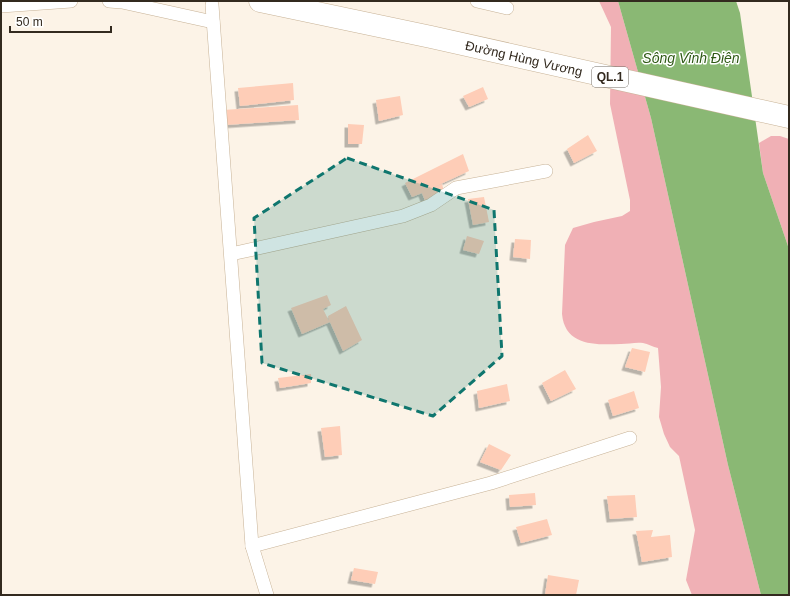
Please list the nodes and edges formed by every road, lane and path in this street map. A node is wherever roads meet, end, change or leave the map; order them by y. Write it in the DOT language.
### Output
graph roads {
  1 [pos="71,1"];
  2 [pos="109,1"];
  3 [pos="260,1"];
  4 [pos="477,1"];
  5 [pos="212,4"];
  6 [pos="1,6"];
  7 [pos="507,8"];
  8 [pos="213,22"];
  9 [pos="789,117"];
  10 [pos="546,171"];
  11 [pos="231,254"];
  12 [pos="630,438"];
  13 [pos="252,546"];
  14 [pos="267,595"];
  1 -- 6 [label="street"];
  2 -- 8 [label="street"];
  3 -- 9 [label="highway, Đường Hùng Vương / QL.1"];
  4 -- 7 [label="street"];
  5 -- 8 [label="street"];
  8 -- 11 [label="street"];
  10 -- 11 [label="street"];
  11 -- 13 [label="street"];
  12 -- 13 [label="street"];
  13 -- 14 [label="street"];
}
